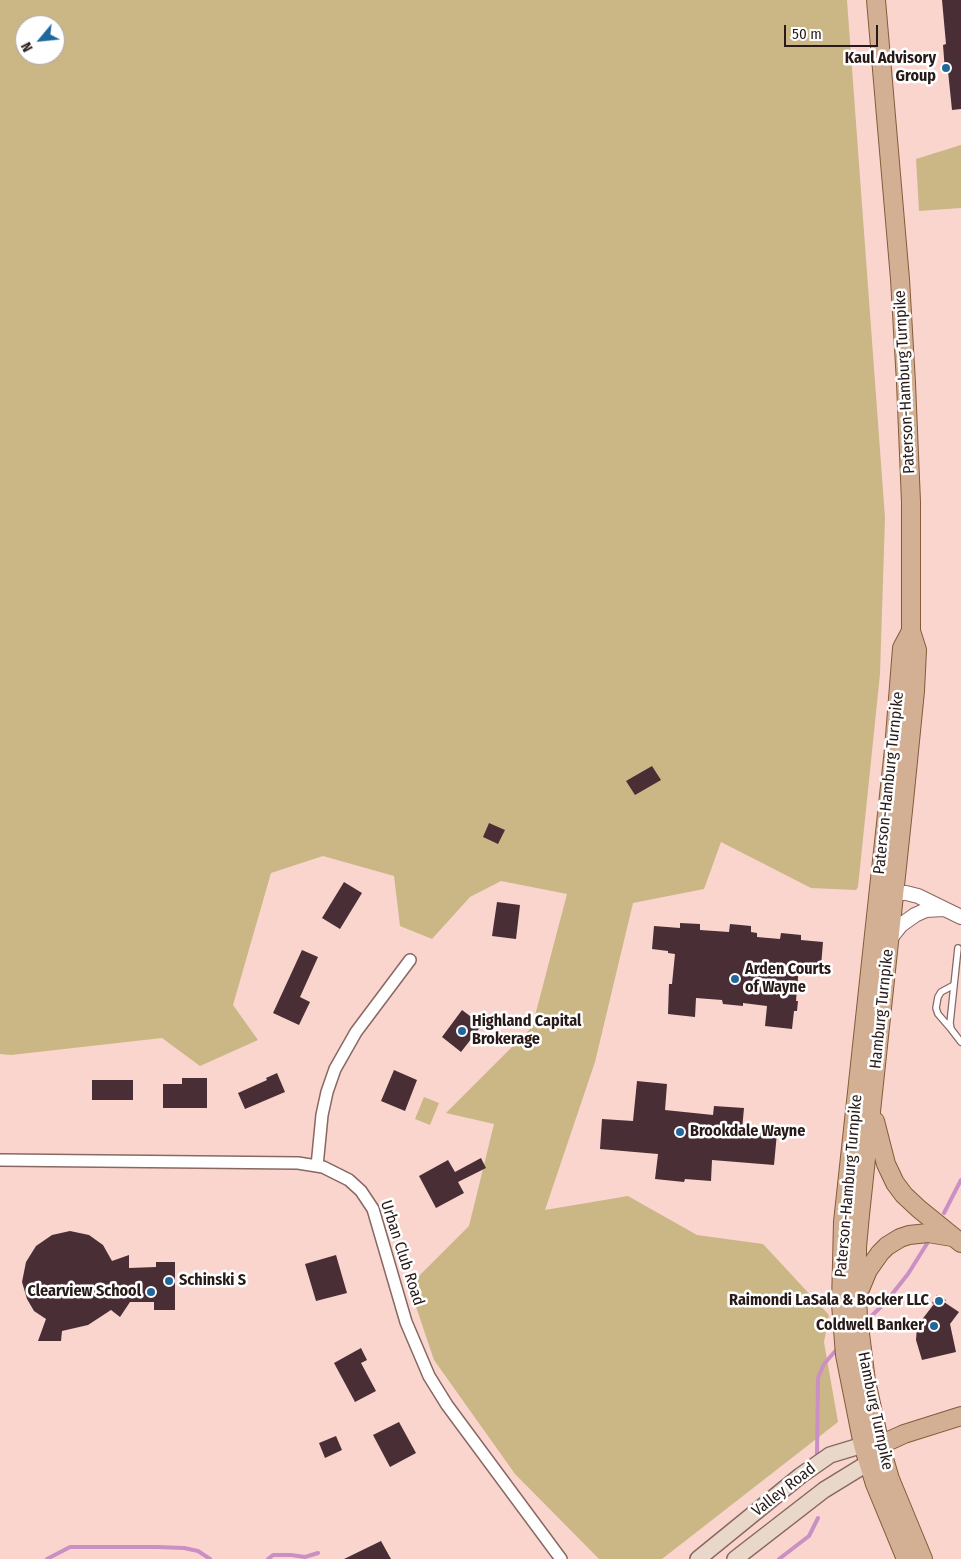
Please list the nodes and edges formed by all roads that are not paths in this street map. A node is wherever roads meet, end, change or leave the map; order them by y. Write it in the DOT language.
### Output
graph roads {
  1 [pos="876,0"];
  2 [pos="912,631"];
  3 [pos="886,893"];
  4 [pos="943,909"];
  5 [pos="961,917"];
  6 [pos="889,940"];
  7 [pos="958,948"];
  8 [pos="410,960"];
  9 [pos="954,985"];
  10 [pos="951,1029"];
  11 [pos="960,1040"];
  12 [pos="872,1106"];
  13 [pos="0,1160"];
  14 [pos="317,1166"];
  15 [pos="956,1240"];
  16 [pos="857,1296"];
  17 [pos="851,1336"];
  18 [pos="961,1416"];
  19 [pos="872,1445"];
  20 [pos="868,1463"];
  21 [pos="561,1559"];
  22 [pos="698,1559"];
  23 [pos="734,1559"];
  24 [pos="906,1559"];
  25 [pos="923,1559"];
  1 -- 2 [label="main road, Paterson-Hamburg Turnpike"];
  2 -- 3 [label="main road, Hamburg Turnpike"];
  3 -- 4 [label="street"];
  3 -- 6 [label="main road, Hamburg Turnpike"];
  3 -- 17 [label="main road, Paterson-Hamburg Turnpike"];
  4 -- 5 [label="street"];
  4 -- 6 [label="street"];
  6 -- 12 [label="main road, Hamburg Turnpike"];
  7 -- 9 [label="lane"];
  8 -- 14 [label="street"];
  9 -- 10 [label="lane"];
  9 -- 10 [label="lane"];
  10 -- 11 [label="lane"];
  12 -- 15 [label="main road"];
  12 -- 16 [label="main road, Hamburg Turnpike"];
  13 -- 14 [label="street, Urban Club Road"];
  14 -- 21 [label="street, Urban Club Road"];
  15 -- 16 [label="main road"];
  16 -- 17 [label="main road, Hamburg Turnpike"];
  17 -- 19 [label="main road, Hamburg Turnpike"];
  17 -- 19 [label="main road, Paterson-Hamburg Turnpike"];
  18 -- 19 [label="main road, Valley Road"];
  19 -- 20 [label="main road, Paterson-Hamburg Turnpike"];
  19 -- 22 [label="main road, Valley Road"];
  19 -- 25 [label="main road, Hamburg Turnpike"];
  20 -- 23 [label="main road, Valley Road"];
  20 -- 24 [label="main road, Paterson-Hamburg Turnpike"];
}
